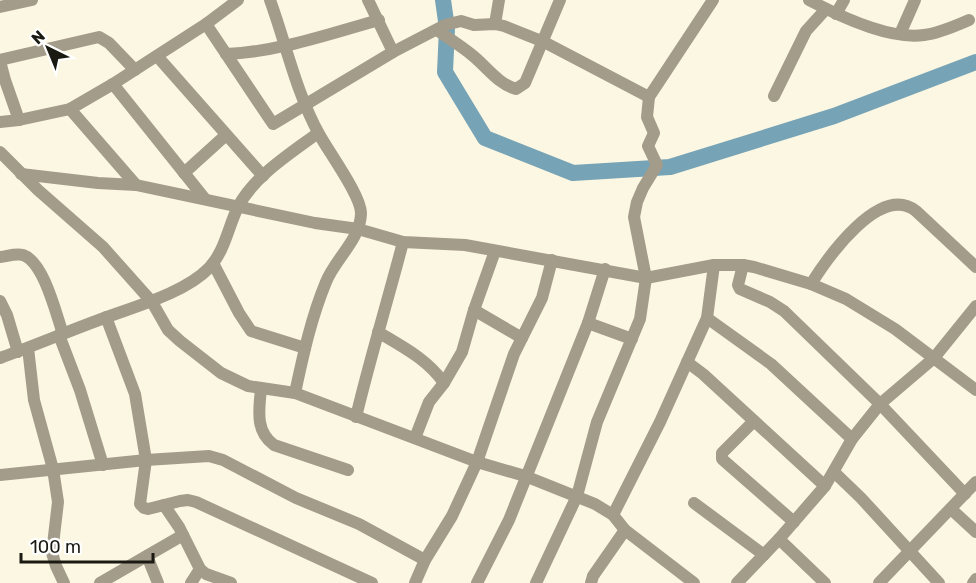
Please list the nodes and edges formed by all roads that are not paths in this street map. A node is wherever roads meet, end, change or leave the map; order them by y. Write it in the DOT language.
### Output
graph roads {
  1 [pos="32,0"];
  2 [pos="238,0"];
  3 [pos="270,0"];
  4 [pos="368,0"];
  5 [pos="499,0"];
  6 [pos="560,0"];
  7 [pos="713,0"];
  8 [pos="809,0"];
  9 [pos="844,0"];
  10 [pos="915,0"];
  11 [pos="0,7"];
  12 [pos="831,12"];
  13 [pos="969,20"];
  14 [pos="379,21"];
  15 [pos="206,24"];
  16 [pos="495,24"];
  17 [pos="437,30"];
  18 [pos="900,34"];
  19 [pos="544,42"];
  20 [pos="286,45"];
  21 [pos="393,52"];
  22 [pos="226,54"];
  23 [pos="157,56"];
  24 [pos="0,60"];
  25 [pos="135,70"];
  26 [pos="113,84"];
  27 [pos="774,96"];
  28 [pos="649,97"];
  29 [pos="304,104"];
  30 [pos="70,108"];
  31 [pos="19,120"];
  32 [pos="0,122"];
  33 [pos="318,133"];
  34 [pos="226,135"];
  35 [pos="0,152"];
  36 [pos="184,173"];
  37 [pos="21,174"];
  38 [pos="263,176"];
  39 [pos="136,186"];
  40 [pos="206,199"];
  41 [pos="238,206"];
  42 [pos="358,229"];
  43 [pos="403,242"];
  44 [pos="495,251"];
  45 [pos="0,257"];
  46 [pos="552,260"];
  47 [pos="213,263"];
  48 [pos="714,265"];
  49 [pos="743,265"];
  50 [pos="976,267"];
  51 [pos="605,269"];
  52 [pos="646,278"];
  53 [pos="812,284"];
  54 [pos="0,301"];
  55 [pos="152,302"];
  56 [pos="976,306"];
  57 [pos="474,310"];
  58 [pos="106,317"];
  59 [pos="707,318"];
  60 [pos="588,323"];
  61 [pos="378,332"];
  62 [pos="61,335"];
  63 [pos="522,339"];
  64 [pos="632,339"];
  65 [pos="304,348"];
  66 [pos="23,350"];
  67 [pos="0,358"];
  68 [pos="934,358"];
  69 [pos="687,362"];
  70 [pos="444,383"];
  71 [pos="261,389"];
  72 [pos="975,389"];
  73 [pos="295,393"];
  74 [pos="880,404"];
  75 [pos="356,417"];
  76 [pos="754,421"];
  77 [pos="415,438"];
  78 [pos="852,439"];
  79 [pos="146,459"];
  80 [pos="477,462"];
  81 [pos="103,465"];
  82 [pos="53,469"];
  83 [pos="348,470"];
  84 [pos="834,472"];
  85 [pos="0,475"];
  86 [pos="525,476"];
  87 [pos="976,482"];
  88 [pos="825,486"];
  89 [pos="965,494"];
  90 [pos="577,496"];
  91 [pos="694,503"];
  92 [pos="164,505"];
  93 [pos="951,509"];
  94 [pos="613,515"];
  95 [pos="794,522"];
  96 [pos="625,530"];
  97 [pos="976,532"];
  98 [pos="183,535"];
  99 [pos="779,539"];
  100 [pos="910,553"];
  101 [pos="764,555"];
  102 [pos="147,556"];
  103 [pos="425,560"];
  104 [pos="200,569"];
  105 [pos="976,579"];
  106 [pos="64,583"];
  107 [pos="100,583"];
  108 [pos="158,583"];
  109 [pos="190,583"];
  110 [pos="231,583"];
  111 [pos="372,583"];
  112 [pos="415,583"];
  113 [pos="477,583"];
  114 [pos="536,583"];
  115 [pos="591,583"];
  116 [pos="694,583"];
  117 [pos="737,583"];
  118 [pos="825,583"];
  119 [pos="879,583"];
  120 [pos="939,583"];
  121 [pos="973,583"];
  1 -- 11 [label="street"];
  2 -- 15 [label="street"];
  3 -- 20 [label="street"];
  4 -- 14 [label="street"];
  5 -- 16 [label="street"];
  6 -- 19 [label="street"];
  7 -- 28 [label="street"];
  8 -- 12 [label="street"];
  9 -- 12 [label="street"];
  10 -- 18 [label="street"];
  12 -- 18 [label="street"];
  12 -- 27 [label="street"];
  13 -- 18 [label="street"];
  14 -- 20 [label="street"];
  14 -- 21 [label="street"];
  15 -- 22 [label="street"];
  15 -- 23 [label="street"];
  16 -- 17 [label="street"];
  16 -- 19 [label="street"];
  17 -- 19 [label="street"];
  17 -- 21 [label="street"];
  19 -- 28 [label="street"];
  20 -- 22 [label="street"];
  20 -- 29 [label="street"];
  21 -- 29 [label="street"];
  22 -- 29 [label="street"];
  23 -- 25 [label="street"];
  23 -- 34 [label="street"];
  24 -- 25 [label="street"];
  24 -- 31 [label="street"];
  25 -- 26 [label="street"];
  26 -- 30 [label="street"];
  26 -- 36 [label="street"];
  28 -- 52 [label="street"];
  29 -- 33 [label="street"];
  30 -- 31 [label="street"];
  30 -- 39 [label="street"];
  31 -- 32 [label="street"];
  33 -- 38 [label="street"];
  33 -- 42 [label="street"];
  34 -- 36 [label="street"];
  34 -- 38 [label="street"];
  35 -- 37 [label="street"];
  36 -- 40 [label="street"];
  37 -- 39 [label="street"];
  37 -- 55 [label="street"];
  38 -- 41 [label="street"];
  39 -- 40 [label="street"];
  40 -- 41 [label="street"];
  41 -- 42 [label="street"];
  41 -- 47 [label="street"];
  42 -- 43 [label="street"];
  42 -- 65 [label="street"];
  43 -- 44 [label="street"];
  43 -- 61 [label="street"];
  44 -- 46 [label="street"];
  44 -- 57 [label="street"];
  45 -- 62 [label="street"];
  46 -- 51 [label="street"];
  46 -- 63 [label="street"];
  47 -- 55 [label="street"];
  47 -- 65 [label="street"];
  48 -- 49 [label="street"];
  48 -- 52 [label="street"];
  48 -- 59 [label="street"];
  49 -- 53 [label="street"];
  49 -- 74 [label="street"];
  50 -- 53 [label="street"];
  51 -- 52 [label="street"];
  51 -- 60 [label="street"];
  52 -- 64 [label="street"];
  53 -- 68 [label="street"];
  54 -- 66 [label="street"];
  55 -- 58 [label="street"];
  55 -- 71 [label="street"];
  56 -- 68 [label="street"];
  57 -- 63 [label="street"];
  57 -- 70 [label="street"];
  58 -- 62 [label="street"];
  58 -- 79 [label="street"];
  59 -- 69 [label="street"];
  59 -- 78 [label="street"];
  60 -- 64 [label="street"];
  60 -- 86 [label="street"];
  61 -- 70 [label="street"];
  61 -- 75 [label="street"];
  62 -- 66 [label="street"];
  62 -- 81 [label="street"];
  63 -- 80 [label="street"];
  64 -- 90 [label="street"];
  65 -- 73 [label="street"];
  66 -- 67 [label="street"];
  66 -- 82 [label="street"];
  68 -- 72 [label="street"];
  68 -- 74 [label="street"];
  69 -- 76 [label="street"];
  69 -- 94 [label="street"];
  70 -- 77 [label="street"];
  71 -- 73 [label="street"];
  71 -- 83 [label="street"];
  73 -- 75 [label="street"];
  74 -- 78 [label="street"];
  74 -- 89 [label="street"];
  75 -- 77 [label="street"];
  76 -- 88 [label="street"];
  76 -- 95 [label="street"];
  77 -- 80 [label="street"];
  78 -- 84 [label="street"];
  79 -- 81 [label="street"];
  79 -- 92 [label="street"];
  79 -- 103 [label="street"];
  80 -- 86 [label="street"];
  80 -- 103 [label="street"];
  81 -- 82 [label="street"];
  82 -- 85 [label="street"];
  82 -- 106 [label="street"];
  84 -- 88 [label="street"];
  84 -- 100 [label="street"];
  86 -- 90 [label="street"];
  86 -- 113 [label="street"];
  87 -- 89 [label="street"];
  88 -- 95 [label="street"];
  89 -- 93 [label="street"];
  90 -- 94 [label="street"];
  90 -- 114 [label="street"];
  91 -- 101 [label="street"];
  92 -- 98 [label="street"];
  92 -- 111 [label="street"];
  93 -- 97 [label="street"];
  93 -- 100 [label="street"];
  94 -- 96 [label="street"];
  95 -- 99 [label="street"];
  96 -- 115 [label="street"];
  96 -- 116 [label="street"];
  98 -- 102 [label="street"];
  98 -- 104 [label="street"];
  99 -- 101 [label="street"];
  99 -- 118 [label="street"];
  100 -- 119 [label="street"];
  100 -- 120 [label="street"];
  101 -- 117 [label="street"];
  102 -- 107 [label="street"];
  102 -- 108 [label="street"];
  103 -- 112 [label="street"];
  104 -- 109 [label="street"];
  104 -- 110 [label="street"];
  105 -- 121 [label="street"];
}
